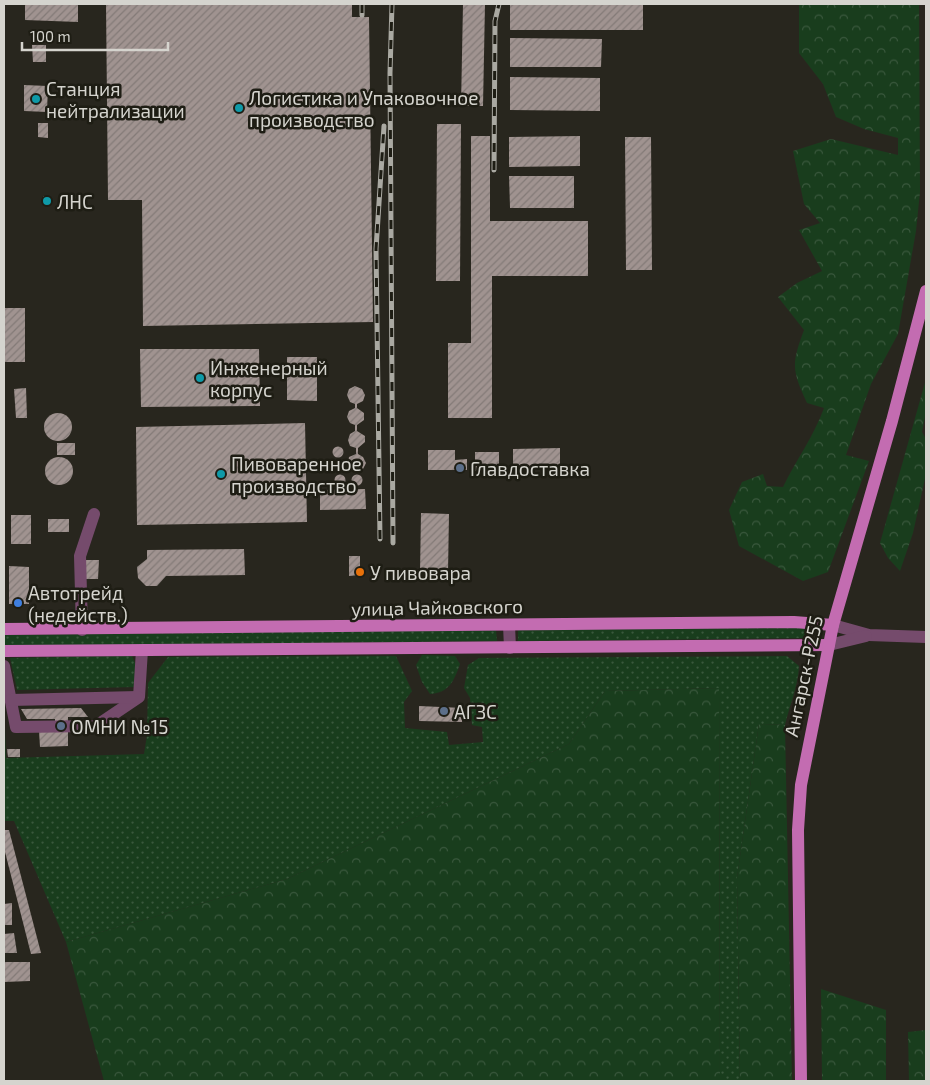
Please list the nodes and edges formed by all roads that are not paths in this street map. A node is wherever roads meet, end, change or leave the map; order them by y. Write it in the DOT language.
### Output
graph roads {
  1 [pos="926,291"];
  2 [pos="94,514"];
  3 [pos="509,625"];
  4 [pos="833,625"];
  5 [pos="4,629"];
  6 [pos="82,630"];
  7 [pos="869,635"];
  8 [pos="926,637"];
  9 [pos="828,645"];
  10 [pos="510,648"];
  11 [pos="142,650"];
  12 [pos="4,651"];
  13 [pos="4,666"];
  14 [pos="139,697"];
  15 [pos="11,700"];
  16 [pos="802,1081"];
  1 -- 4 [label="main road, Ангарск-Р255"];
  2 -- 6 [label="street"];
  3 -- 4 [label="main road, улица Чайковского"];
  3 -- 6 [label="main road, улица Чайковского"];
  3 -- 10 [label="street"];
  4 -- 7 [label="street, улица Чайковского"];
  4 -- 9 [label="main road, Ангарск-Р255"];
  5 -- 6 [label="main road, улица Чайковского"];
  7 -- 8 [label="street, улица Чайковского"];
  7 -- 9 [label="street, улица Чайковского"];
  9 -- 10 [label="main road, улица Чайковского"];
  9 -- 16 [label="main road, Ангарск-Р255"];
  10 -- 11 [label="main road, улица Чайковского"];
  11 -- 12 [label="main road, улица Чайковского"];
  11 -- 14 [label="street"];
  13 -- 15 [label="street"];
  14 -- 15 [label="street"];
  14 -- 15 [label="street"];
}
